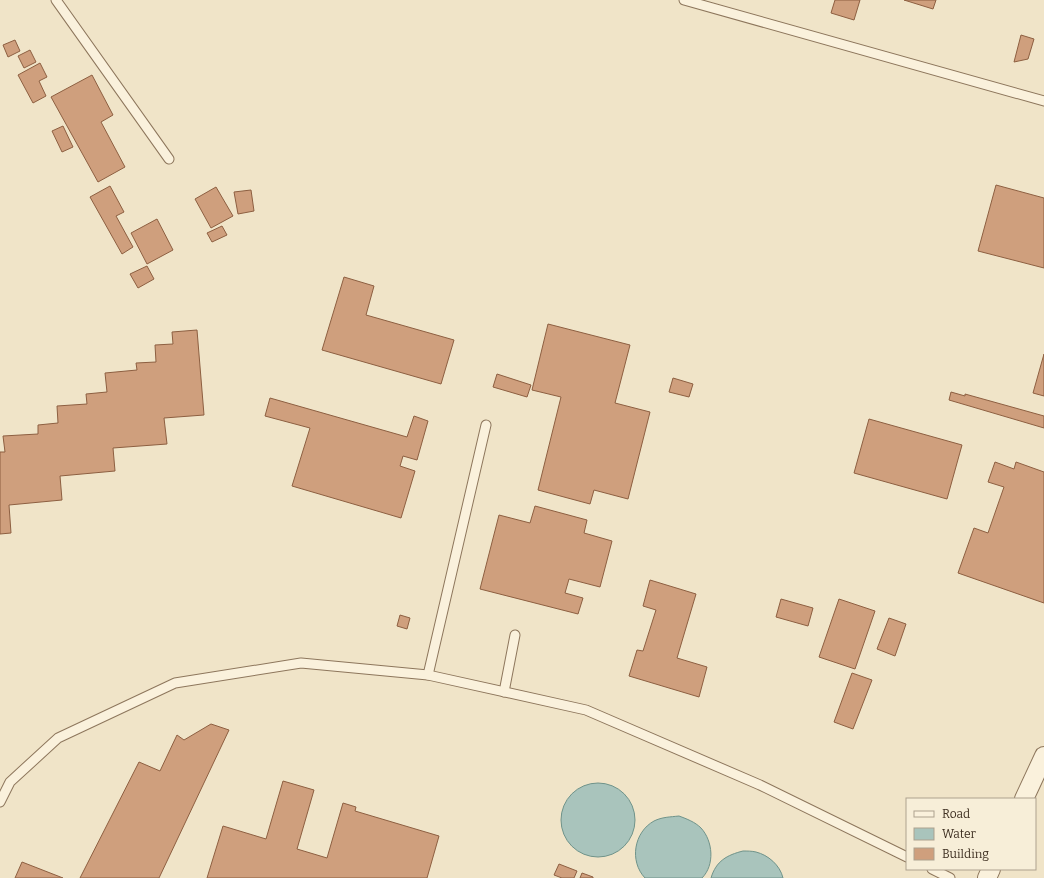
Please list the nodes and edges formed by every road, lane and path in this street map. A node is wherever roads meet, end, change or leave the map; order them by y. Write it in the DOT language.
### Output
graph roads {
  1 [pos="56,0"];
  2 [pos="684,0"];
  3 [pos="1044,101"];
  4 [pos="169,159"];
  5 [pos="486,424"];
  6 [pos="515,635"];
  7 [pos="428,675"];
  8 [pos="504,692"];
  9 [pos="1044,756"];
  10 [pos="1024,798"];
  11 [pos="0,802"];
  12 [pos="906,857"];
  13 [pos="934,870"];
  14 [pos="950,878"];
  1 -- 4 [label="lane"];
  2 -- 3 [label="lane"];
  5 -- 7 [label="lane"];
  6 -- 8 [label="lane"];
  7 -- 8 [label="lane"];
  7 -- 11 [label="lane"];
  8 -- 12 [label="lane"];
  9 -- 10 [label="street"];
  13 -- 14 [label="lane"];
}
